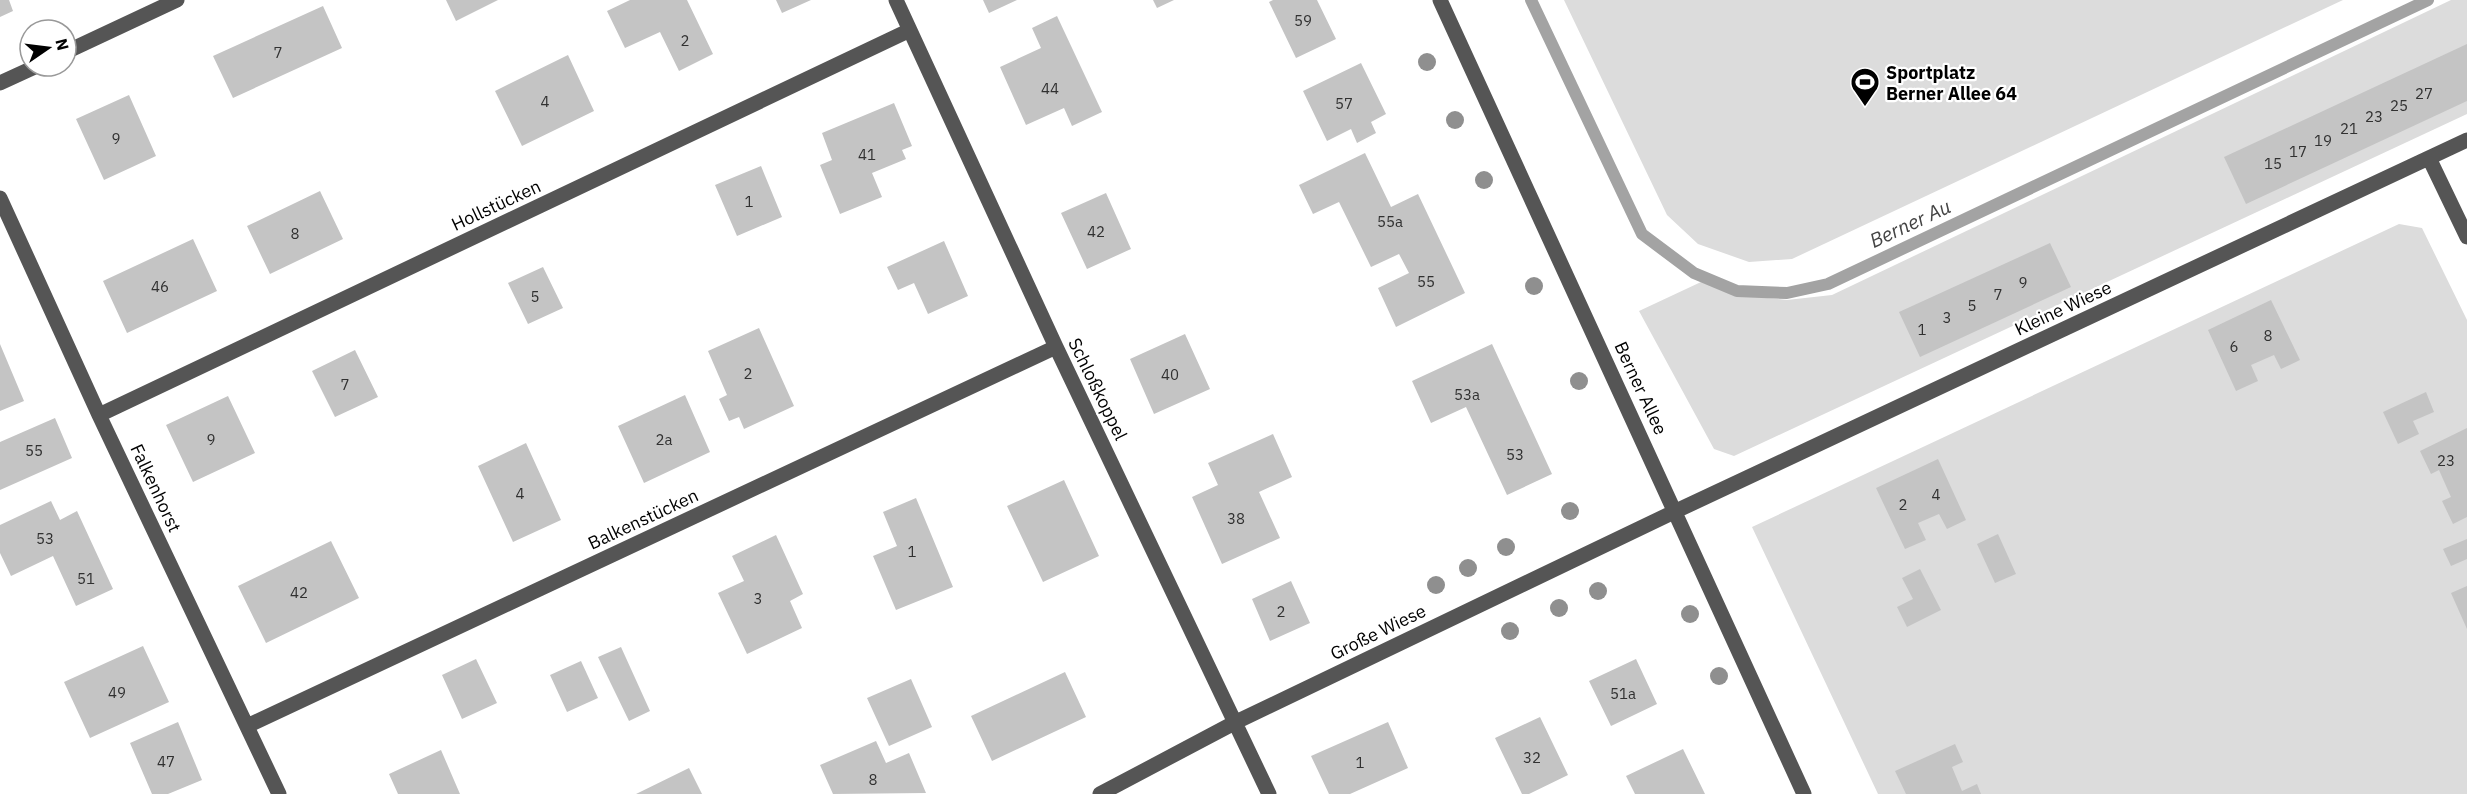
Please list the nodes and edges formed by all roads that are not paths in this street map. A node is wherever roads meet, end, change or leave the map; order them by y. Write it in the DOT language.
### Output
graph roads {
  1 [pos="177,0"];
  2 [pos="896,0"];
  3 [pos="1440,0"];
  4 [pos="908,31"];
  5 [pos="78,46"];
  6 [pos="18,75"];
  7 [pos="0,83"];
  8 [pos="2467,140"];
  9 [pos="2429,158"];
  10 [pos="0,198"];
  11 [pos="2467,237"];
  12 [pos="1056,347"];
  13 [pos="99,415"];
  14 [pos="1676,511"];
  15 [pos="1236,722"];
  16 [pos="247,726"];
  17 [pos="279,794"];
  18 [pos="1100,794"];
  19 [pos="1269,794"];
  20 [pos="1804,794"];
  1 -- 5 [label="street"];
  2 -- 4 [label="street, Schloßkoppel"];
  3 -- 14 [label="street, Berner Allee"];
  4 -- 12 [label="street, Schloßkoppel"];
  4 -- 13 [label="street, Hollstücken"];
  6 -- 7 [label="street"];
  8 -- 9 [label="street, Kleine Wiese"];
  9 -- 11 [label="street"];
  9 -- 14 [label="street, Kleine Wiese"];
  10 -- 13 [label="street, Falkenhorst"];
  12 -- 15 [label="street, Schloßkoppel"];
  12 -- 16 [label="street, Balkenstücken"];
  13 -- 16 [label="street, Falkenhorst"];
  14 -- 15 [label="street, Große Wiese"];
  14 -- 20 [label="street, Berner Allee"];
  15 -- 18 [label="street, Große Wiese"];
  15 -- 19 [label="street, Schloßkoppel"];
  16 -- 17 [label="street, Falkenhorst"];
}
